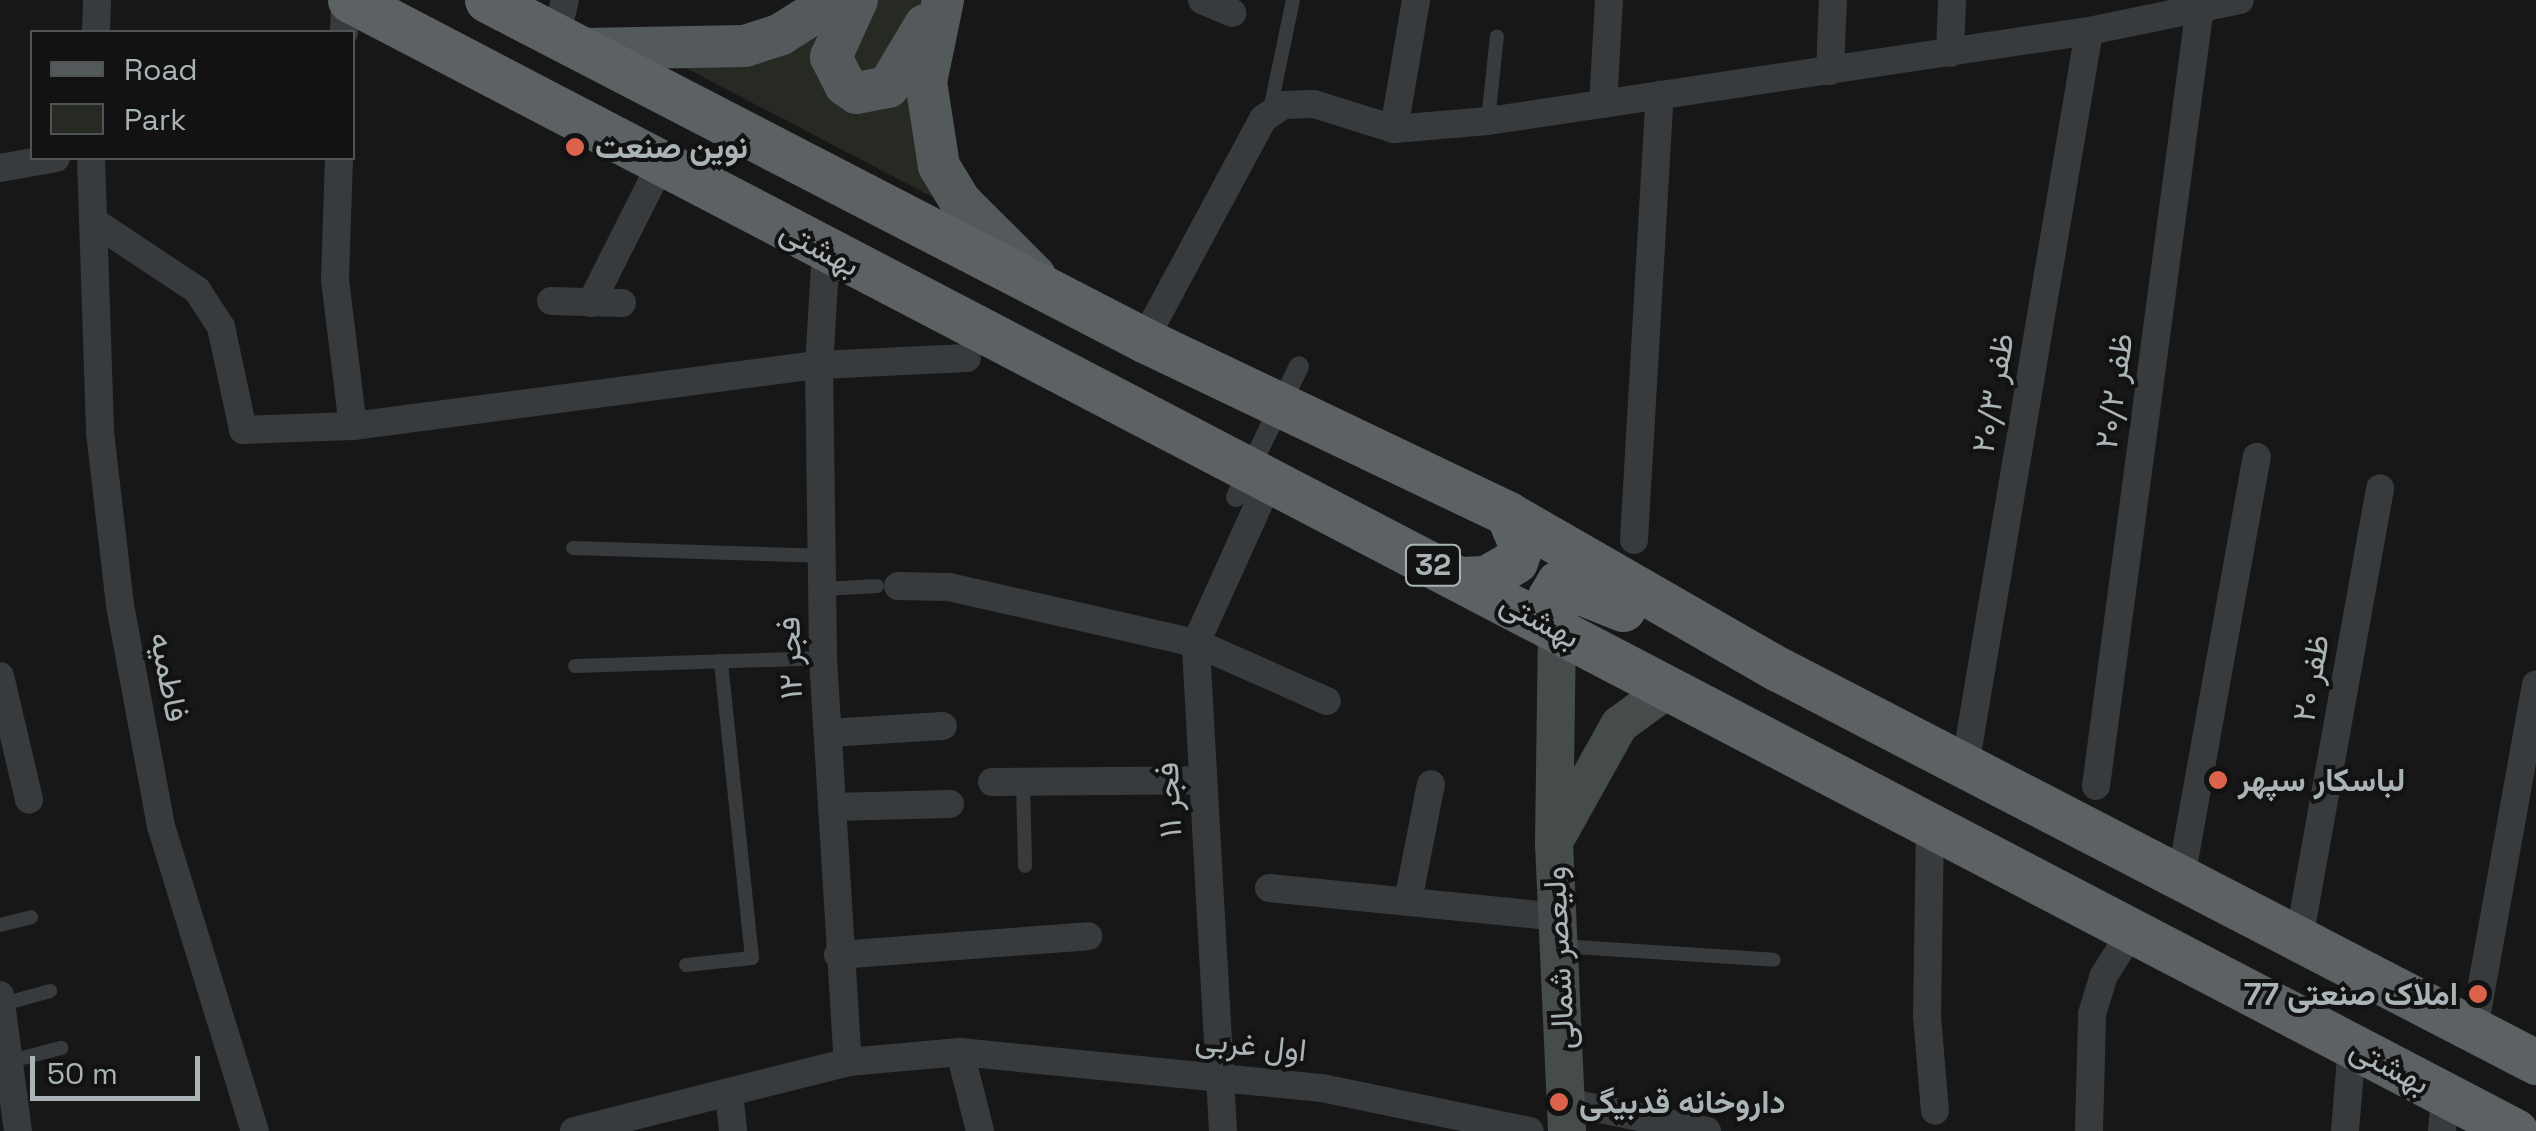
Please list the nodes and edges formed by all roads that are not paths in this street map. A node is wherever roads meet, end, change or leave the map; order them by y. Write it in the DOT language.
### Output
graph roads {
  1 [pos="97,0"];
  2 [pos="348,0"];
  3 [pos="487,0"];
  4 [pos="835,0"];
  5 [pos="857,0"];
  6 [pos="941,0"];
  7 [pos="1202,0"];
  8 [pos="1293,0"];
  9 [pos="1416,0"];
  10 [pos="1610,0"];
  11 [pos="1834,0"];
  12 [pos="1952,0"];
  13 [pos="2240,0"];
  14 [pos="2200,6"];
  15 [pos="1232,13"];
  16 [pos="568,28"];
  17 [pos="96,30"];
  18 [pos="344,30"];
  19 [pos="2089,32"];
  20 [pos="1498,36"];
  21 [pos="1950,53"];
  22 [pos="1830,71"];
  23 [pos="1660,95"];
  24 [pos="1603,104"];
  25 [pos="1270,110"];
  26 [pos="1488,120"];
  27 [pos="1394,129"];
  28 [pos="45,160"];
  29 [pos="91,160"];
  30 [pos="340,160"];
  31 [pos="661,164"];
  32 [pos="0,168"];
  33 [pos="93,221"];
  34 [pos="826,250"];
  35 [pos="1042,284"];
  36 [pos="552,301"];
  37 [pos="591,303"];
  38 [pos="622,303"];
  39 [pos="1144,340"];
  40 [pos="967,358"];
  41 [pos="818,365"];
  42 [pos="1300,366"];
  43 [pos="353,426"];
  44 [pos="2257,458"];
  45 [pos="2380,488"];
  46 [pos="1252,489"];
  47 [pos="1508,514"];
  48 [pos="1634,540"];
  49 [pos="573,548"];
  50 [pos="823,556"];
  51 [pos="1460,579"];
  52 [pos="887,586"];
  53 [pos="823,589"];
  54 [pos="1557,628"];
  55 [pos="1196,643"];
  56 [pos="822,658"];
  57 [pos="721,661"];
  58 [pos="575,666"];
  59 [pos="1778,669"];
  60 [pos="0,676"];
  61 [pos="2536,686"];
  62 [pos="1668,689"];
  63 [pos="1327,702"];
  64 [pos="943,726"];
  65 [pos="828,734"];
  66 [pos="1966,766"];
  67 [pos="1203,780"];
  68 [pos="992,782"];
  69 [pos="1023,782"];
  70 [pos="1431,784"];
  71 [pos="2096,786"];
  72 [pos="28,800"];
  73 [pos="950,804"];
  74 [pos="832,807"];
  75 [pos="1930,828"];
  76 [pos="1554,844"];
  77 [pos="1025,866"];
  78 [pos="2180,878"];
  79 [pos="1269,888"];
  80 [pos="1408,901"];
  81 [pos="31,917"];
  82 [pos="0,925"];
  83 [pos="1559,931"];
  84 [pos="2131,932"];
  85 [pos="1088,936"];
  86 [pos="2299,939"];
  87 [pos="838,955"];
  88 [pos="1774,960"];
  89 [pos="686,965"];
  90 [pos="50,991"];
  91 [pos="2,1000"];
  92 [pos="2474,1029"];
  93 [pos="2352,1046"];
  94 [pos="61,1048"];
  95 [pos="960,1052"];
  96 [pos="11,1060"];
  97 [pos="848,1062"];
  98 [pos="2536,1062"];
  99 [pos="1220,1076"];
  100 [pos="729,1092"];
  101 [pos="1935,1111"];
  102 [pos="2443,1113"];
  103 [pos="1567,1116"];
  104 [pos="18,1131"];
  105 [pos="255,1131"];
  106 [pos="574,1131"];
  107 [pos="733,1131"];
  108 [pos="980,1131"];
  109 [pos="1223,1131"];
  110 [pos="1530,1131"];
  111 [pos="1707,1131"];
  112 [pos="2090,1131"];
  113 [pos="2345,1131"];
  114 [pos="2515,1131"];
  1 -- 17 [label="street"];
  2 -- 18 [label="street"];
  2 -- 31 [label="highway, بهشتی / 32"];
  3 -- 16 [label="highway, 32"];
  4 -- 16 [label="main road"];
  5 -- 6 [label="main road"];
  6 -- 35 [label="main road"];
  7 -- 15 [label="street"];
  8 -- 25 [label="lane"];
  9 -- 27 [label="street"];
  10 -- 24 [label="street"];
  11 -- 22 [label="street"];
  12 -- 21 [label="street"];
  13 -- 14 [label="street"];
  14 -- 19 [label="street"];
  14 -- 71 [label="street, ظفر ۲۰/۲"];
  16 -- 35 [label="highway, 32"];
  19 -- 21 [label="street"];
  19 -- 66 [label="street, ظفر ۲۰/۳"];
  20 -- 26 [label="lane"];
  21 -- 22 [label="street"];
  22 -- 23 [label="street"];
  23 -- 24 [label="street"];
  23 -- 48 [label="street"];
  24 -- 26 [label="street"];
  25 -- 27 [label="street"];
  25 -- 39 [label="street"];
  26 -- 27 [label="street"];
  28 -- 32 [label="street"];
  29 -- 33 [label="street, فاطمیه"];
  30 -- 43 [label="street"];
  31 -- 34 [label="highway, بهشتی / 32"];
  31 -- 37 [label="street"];
  33 -- 43 [label="street"];
  33 -- 105 [label="street, فاطمیه"];
  34 -- 41 [label="street, فجر ۱۲"];
  34 -- 46 [label="highway, بهشتی / 32"];
  35 -- 39 [label="highway, 32"];
  36 -- 37 [label="street"];
  37 -- 38 [label="street"];
  39 -- 47 [label="highway, 32"];
  40 -- 41 [label="street"];
  41 -- 43 [label="street"];
  41 -- 50 [label="street, فجر ۱۲"];
  42 -- 46 [label="street"];
  44 -- 78 [label="street"];
  45 -- 86 [label="street, ظفر ۲۰"];
  46 -- 51 [label="highway, بهشتی / 32"];
  46 -- 55 [label="street, فجر ۱۱"];
  47 -- 51 [label="highway"];
  47 -- 59 [label="highway, 32"];
  49 -- 50 [label="lane"];
  50 -- 53 [label="street, فجر ۱۲"];
  51 -- 54 [label="highway, بهشتی / 32"];
  52 -- 53 [label="lane"];
  52 -- 55 [label="street"];
  53 -- 56 [label="street, فجر ۱۲"];
  54 -- 59 [label="highway"];
  54 -- 62 [label="highway, بهشتی / 32"];
  54 -- 76 [label="main road, ولیعصر شمالی"];
  55 -- 63 [label="street"];
  55 -- 67 [label="street, فجر ۱۱"];
  56 -- 57 [label="lane"];
  56 -- 65 [label="street, فجر ۱۲"];
  57 -- 58 [label="lane"];
  57 -- 89 [label="lane"];
  59 -- 66 [label="highway, 32"];
  60 -- 72 [label="street"];
  61 -- 92 [label="street"];
  62 -- 75 [label="highway, بهشتی / 32"];
  62 -- 76 [label="main road"];
  64 -- 65 [label="street"];
  65 -- 74 [label="street, فجر ۱۲"];
  66 -- 78 [label="highway, 32"];
  67 -- 69 [label="street"];
  67 -- 99 [label="street, فجر ۱۱"];
  68 -- 69 [label="street"];
  69 -- 77 [label="lane"];
  70 -- 80 [label="street"];
  73 -- 74 [label="street"];
  74 -- 87 [label="street, فجر ۱۲"];
  75 -- 84 [label="highway, بهشتی / 32"];
  75 -- 101 [label="street"];
  76 -- 83 [label="main road, ولیعصر شمالی"];
  78 -- 86 [label="highway, 32"];
  79 -- 80 [label="street"];
  80 -- 83 [label="street"];
  81 -- 82 [label="lane"];
  83 -- 88 [label="lane"];
  83 -- 103 [label="main road, ولیعصر شمالی"];
  84 -- 93 [label="highway, بهشتی / 32"];
  84 -- 112 [label="street"];
  85 -- 87 [label="street"];
  86 -- 92 [label="highway, 32"];
  87 -- 97 [label="street, فجر ۱۲"];
  90 -- 91 [label="lane"];
  91 -- 96 [label="street"];
  92 -- 98 [label="highway, 32"];
  93 -- 102 [label="highway, بهشتی / 32"];
  93 -- 113 [label="street"];
  94 -- 96 [label="lane"];
  95 -- 97 [label="street, اول غربی"];
  95 -- 99 [label="street, اول غربی"];
  95 -- 108 [label="street"];
  96 -- 104 [label="street"];
  97 -- 100 [label="street, اول غربی"];
  99 -- 109 [label="street, فجر ۱۱"];
  99 -- 110 [label="street, اول غربی"];
  100 -- 106 [label="street, اول غربی"];
  100 -- 107 [label="street"];
  102 -- 114 [label="highway, بهشتی / 32"];
  103 -- 111 [label="street"];
}
